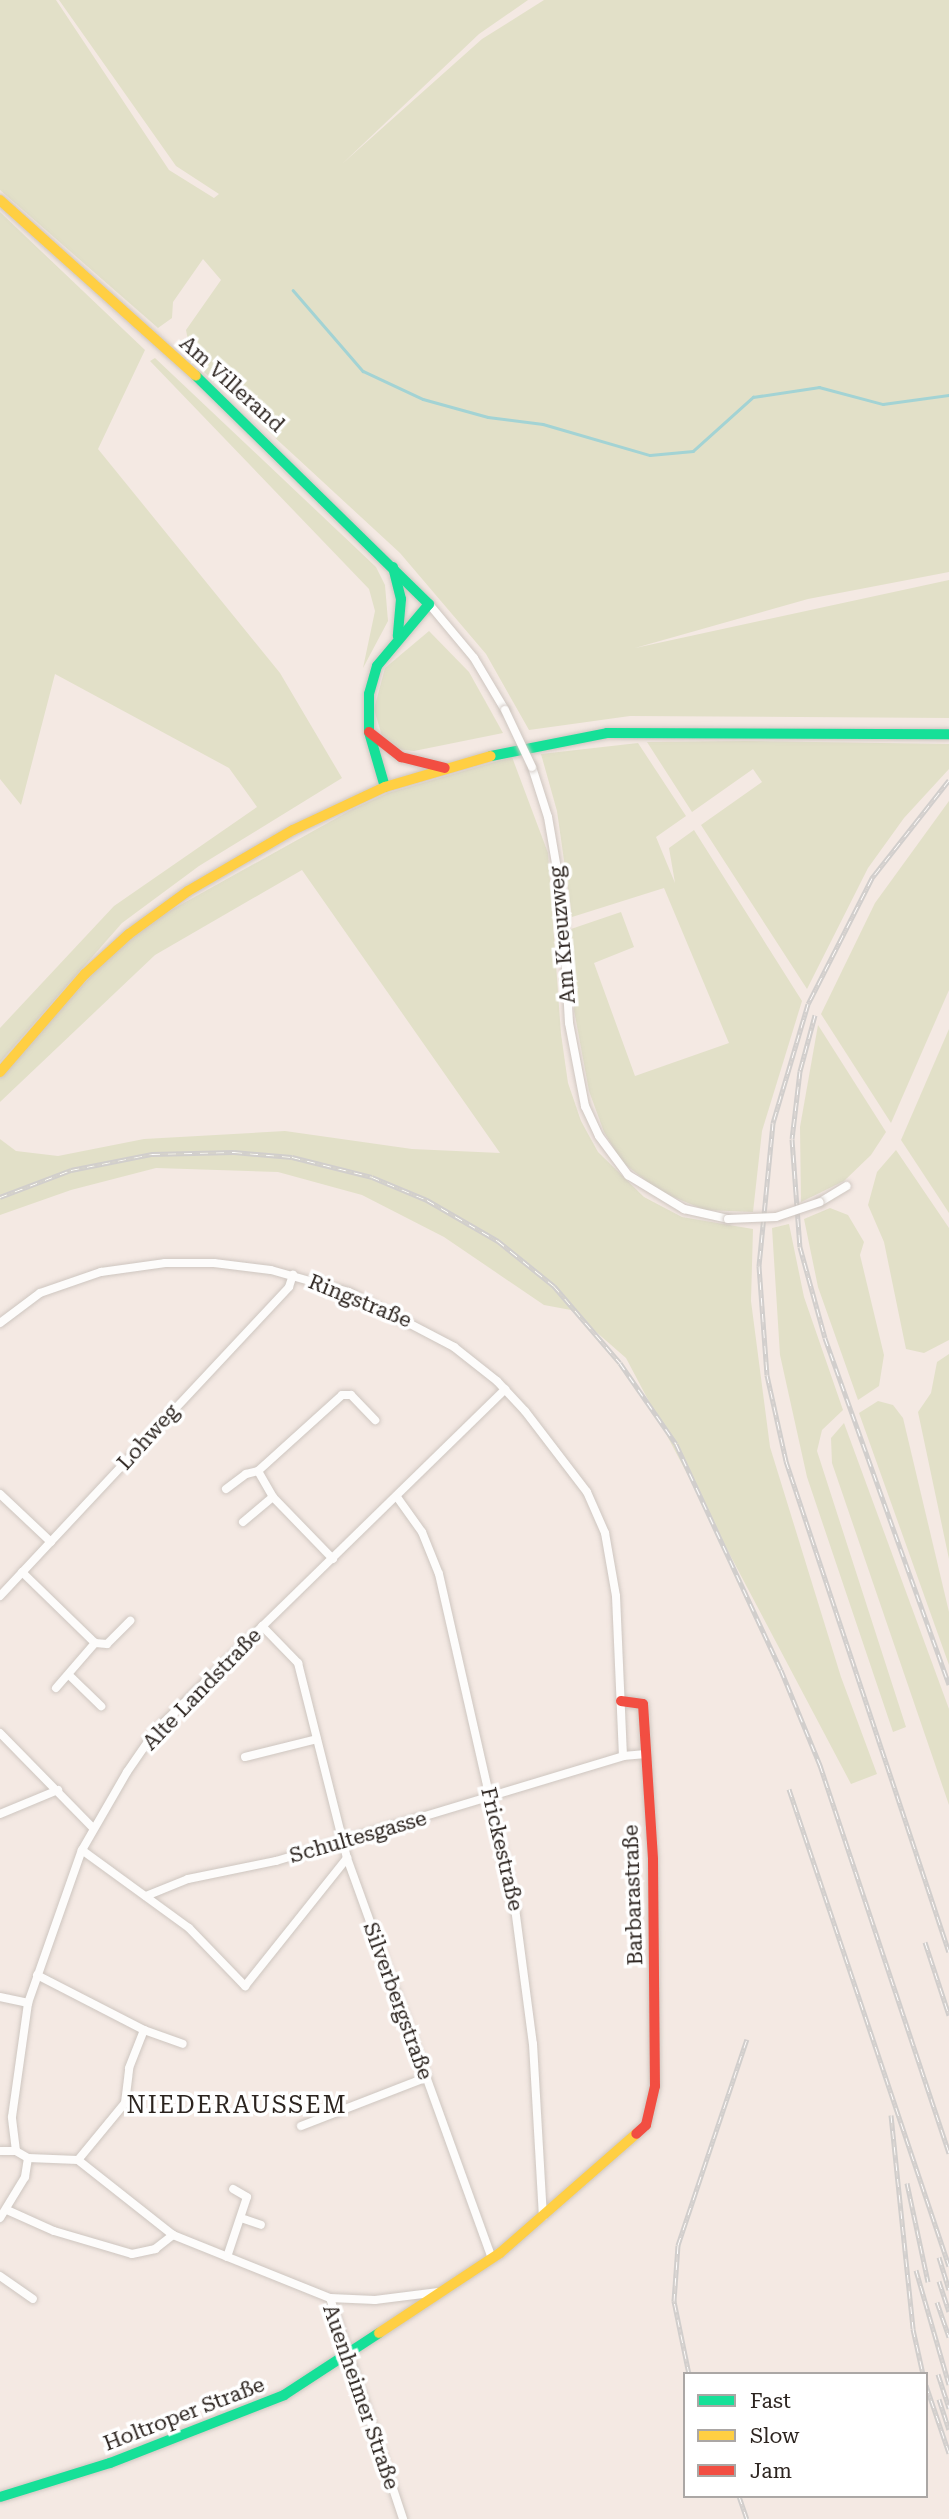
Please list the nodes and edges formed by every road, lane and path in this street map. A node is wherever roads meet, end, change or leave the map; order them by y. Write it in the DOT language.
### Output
graph roads {
  1 [pos="0,200"];
  2 [pos="391,560"];
  3 [pos="429,604"];
  4 [pos="398,636"];
  5 [pos="369,732"];
  6 [pos="949,734"];
  7 [pos="445,768"];
  8 [pos="385,788"];
  9 [pos="0,1072"];
  10 [pos="847,1186"];
  11 [pos="293,1275"];
  12 [pos="0,1323"];
  13 [pos="505,1389"];
  14 [pos="375,1420"];
  15 [pos="258,1471"];
  16 [pos="226,1489"];
  17 [pos="0,1494"];
  18 [pos="273,1497"];
  19 [pos="397,1497"];
  20 [pos="243,1522"];
  21 [pos="51,1542"];
  22 [pos="333,1559"];
  23 [pos="22,1572"];
  24 [pos="0,1596"];
  25 [pos="130,1620"];
  26 [pos="262,1626"];
  27 [pos="95,1643"];
  28 [pos="69,1675"];
  29 [pos="57,1688"];
  30 [pos="621,1701"];
  31 [pos="101,1706"];
  32 [pos="0,1733"];
  33 [pos="317,1740"];
  34 [pos="646,1754"];
  35 [pos="624,1756"];
  36 [pos="245,1757"];
  37 [pos="58,1790"];
  38 [pos="490,1798"];
  39 [pos="0,1814"];
  40 [pos="93,1828"];
  41 [pos="342,1841"];
  42 [pos="82,1850"];
  43 [pos="347,1858"];
  44 [pos="146,1896"];
  45 [pos="37,1975"];
  46 [pos="0,1997"];
  47 [pos="28,2003"];
  48 [pos="144,2030"];
  49 [pos="183,2044"];
  50 [pos="425,2078"];
  51 [pos="654,2107"];
  52 [pos="301,2126"];
  53 [pos="0,2151"];
  54 [pos="16,2151"];
  55 [pos="28,2158"];
  56 [pos="78,2160"];
  57 [pos="233,2189"];
  58 [pos="7,2210"];
  59 [pos="543,2217"];
  60 [pos="0,2218"];
  61 [pos="241,2218"];
  62 [pos="261,2225"];
  63 [pos="173,2235"];
  64 [pos="227,2257"];
  65 [pos="492,2258"];
  66 [pos="0,2276"];
  67 [pos="438,2292"];
  68 [pos="330,2298"];
  69 [pos="33,2299"];
  70 [pos="347,2357"];
  71 [pos="0,2497"];
  72 [pos="403,2519"];
  1 -- 2 [label="main road, Am Villerand"];
  2 -- 3 [label="main road, Am Villerand"];
  2 -- 4 [label="main road"];
  3 -- 4 [label="main road"];
  3 -- 10 [label="street, Am Kreuzweg, bridge"];
  4 -- 5 [label="main road"];
  5 -- 7 [label="main road"];
  5 -- 8 [label="main road"];
  6 -- 7 [label="main road"];
  7 -- 8 [label="main road"];
  8 -- 9 [label="main road"];
  11 -- 12 [label="street, Ringstraße"];
  11 -- 13 [label="street, Ringstraße"];
  11 -- 21 [label="street, Lohweg"];
  13 -- 19 [label="street, Alte Landstraße"];
  13 -- 30 [label="street"];
  14 -- 15 [label="street"];
  15 -- 16 [label="street"];
  15 -- 18 [label="street"];
  17 -- 21 [label="street"];
  18 -- 20 [label="street"];
  18 -- 22 [label="street"];
  19 -- 22 [label="street, Alte Landstraße"];
  19 -- 38 [label="street, Frickestraße"];
  21 -- 23 [label="street, Lohweg"];
  22 -- 26 [label="street, Alte Landstraße"];
  23 -- 24 [label="street, Lohweg"];
  23 -- 27 [label="street"];
  25 -- 27 [label="street"];
  26 -- 33 [label="street, Silverbergstraße"];
  26 -- 40 [label="street, Alte Landstraße"];
  27 -- 28 [label="street"];
  28 -- 29 [label="street"];
  28 -- 31 [label="street"];
  30 -- 34 [label="main road, Barbarastraße"];
  30 -- 35 [label="street"];
  32 -- 37 [label="street"];
  33 -- 36 [label="street"];
  33 -- 41 [label="street, Silverbergstraße"];
  34 -- 35 [label="street, Schultesgasse"];
  34 -- 51 [label="main road, Barbarastraße"];
  35 -- 38 [label="street, Schultesgasse"];
  37 -- 39 [label="street"];
  37 -- 40 [label="street"];
  38 -- 41 [label="street, Schultesgasse"];
  38 -- 59 [label="street, Frickestraße"];
  40 -- 42 [label="street, Alte Landstraße"];
  41 -- 43 [label="street, Silverbergstraße"];
  41 -- 44 [label="street, Schultesgasse"];
  42 -- 44 [label="street"];
  42 -- 45 [label="street, Alte Landstraße"];
  43 -- 44 [label="street"];
  43 -- 50 [label="street, Silverbergstraße"];
  45 -- 47 [label="street, Alte Landstraße"];
  45 -- 48 [label="street"];
  46 -- 47 [label="street"];
  47 -- 54 [label="street, Alte Landstraße"];
  48 -- 49 [label="street"];
  48 -- 56 [label="street"];
  50 -- 52 [label="street"];
  50 -- 65 [label="street, Silverbergstraße"];
  51 -- 59 [label="main road, Holtroper Straße"];
  53 -- 54 [label="street"];
  54 -- 55 [label="street"];
  55 -- 56 [label="street"];
  55 -- 58 [label="street"];
  56 -- 63 [label="street, Auenheimer Straße"];
  57 -- 61 [label="street"];
  58 -- 60 [label="street"];
  58 -- 63 [label="street"];
  59 -- 65 [label="main road, Holtroper Straße"];
  61 -- 62 [label="street"];
  61 -- 64 [label="street"];
  63 -- 64 [label="street, Auenheimer Straße"];
  64 -- 68 [label="street, Auenheimer Straße"];
  65 -- 67 [label="main road, Holtroper Straße"];
  66 -- 69 [label="street"];
  67 -- 68 [label="street, Holtroper Straße"];
  67 -- 70 [label="main road, Holtroper Straße"];
  68 -- 70 [label="street, Auenheimer Straße"];
  70 -- 71 [label="main road, Holtroper Straße"];
  70 -- 72 [label="street, Auenheimer Straße"];
}
